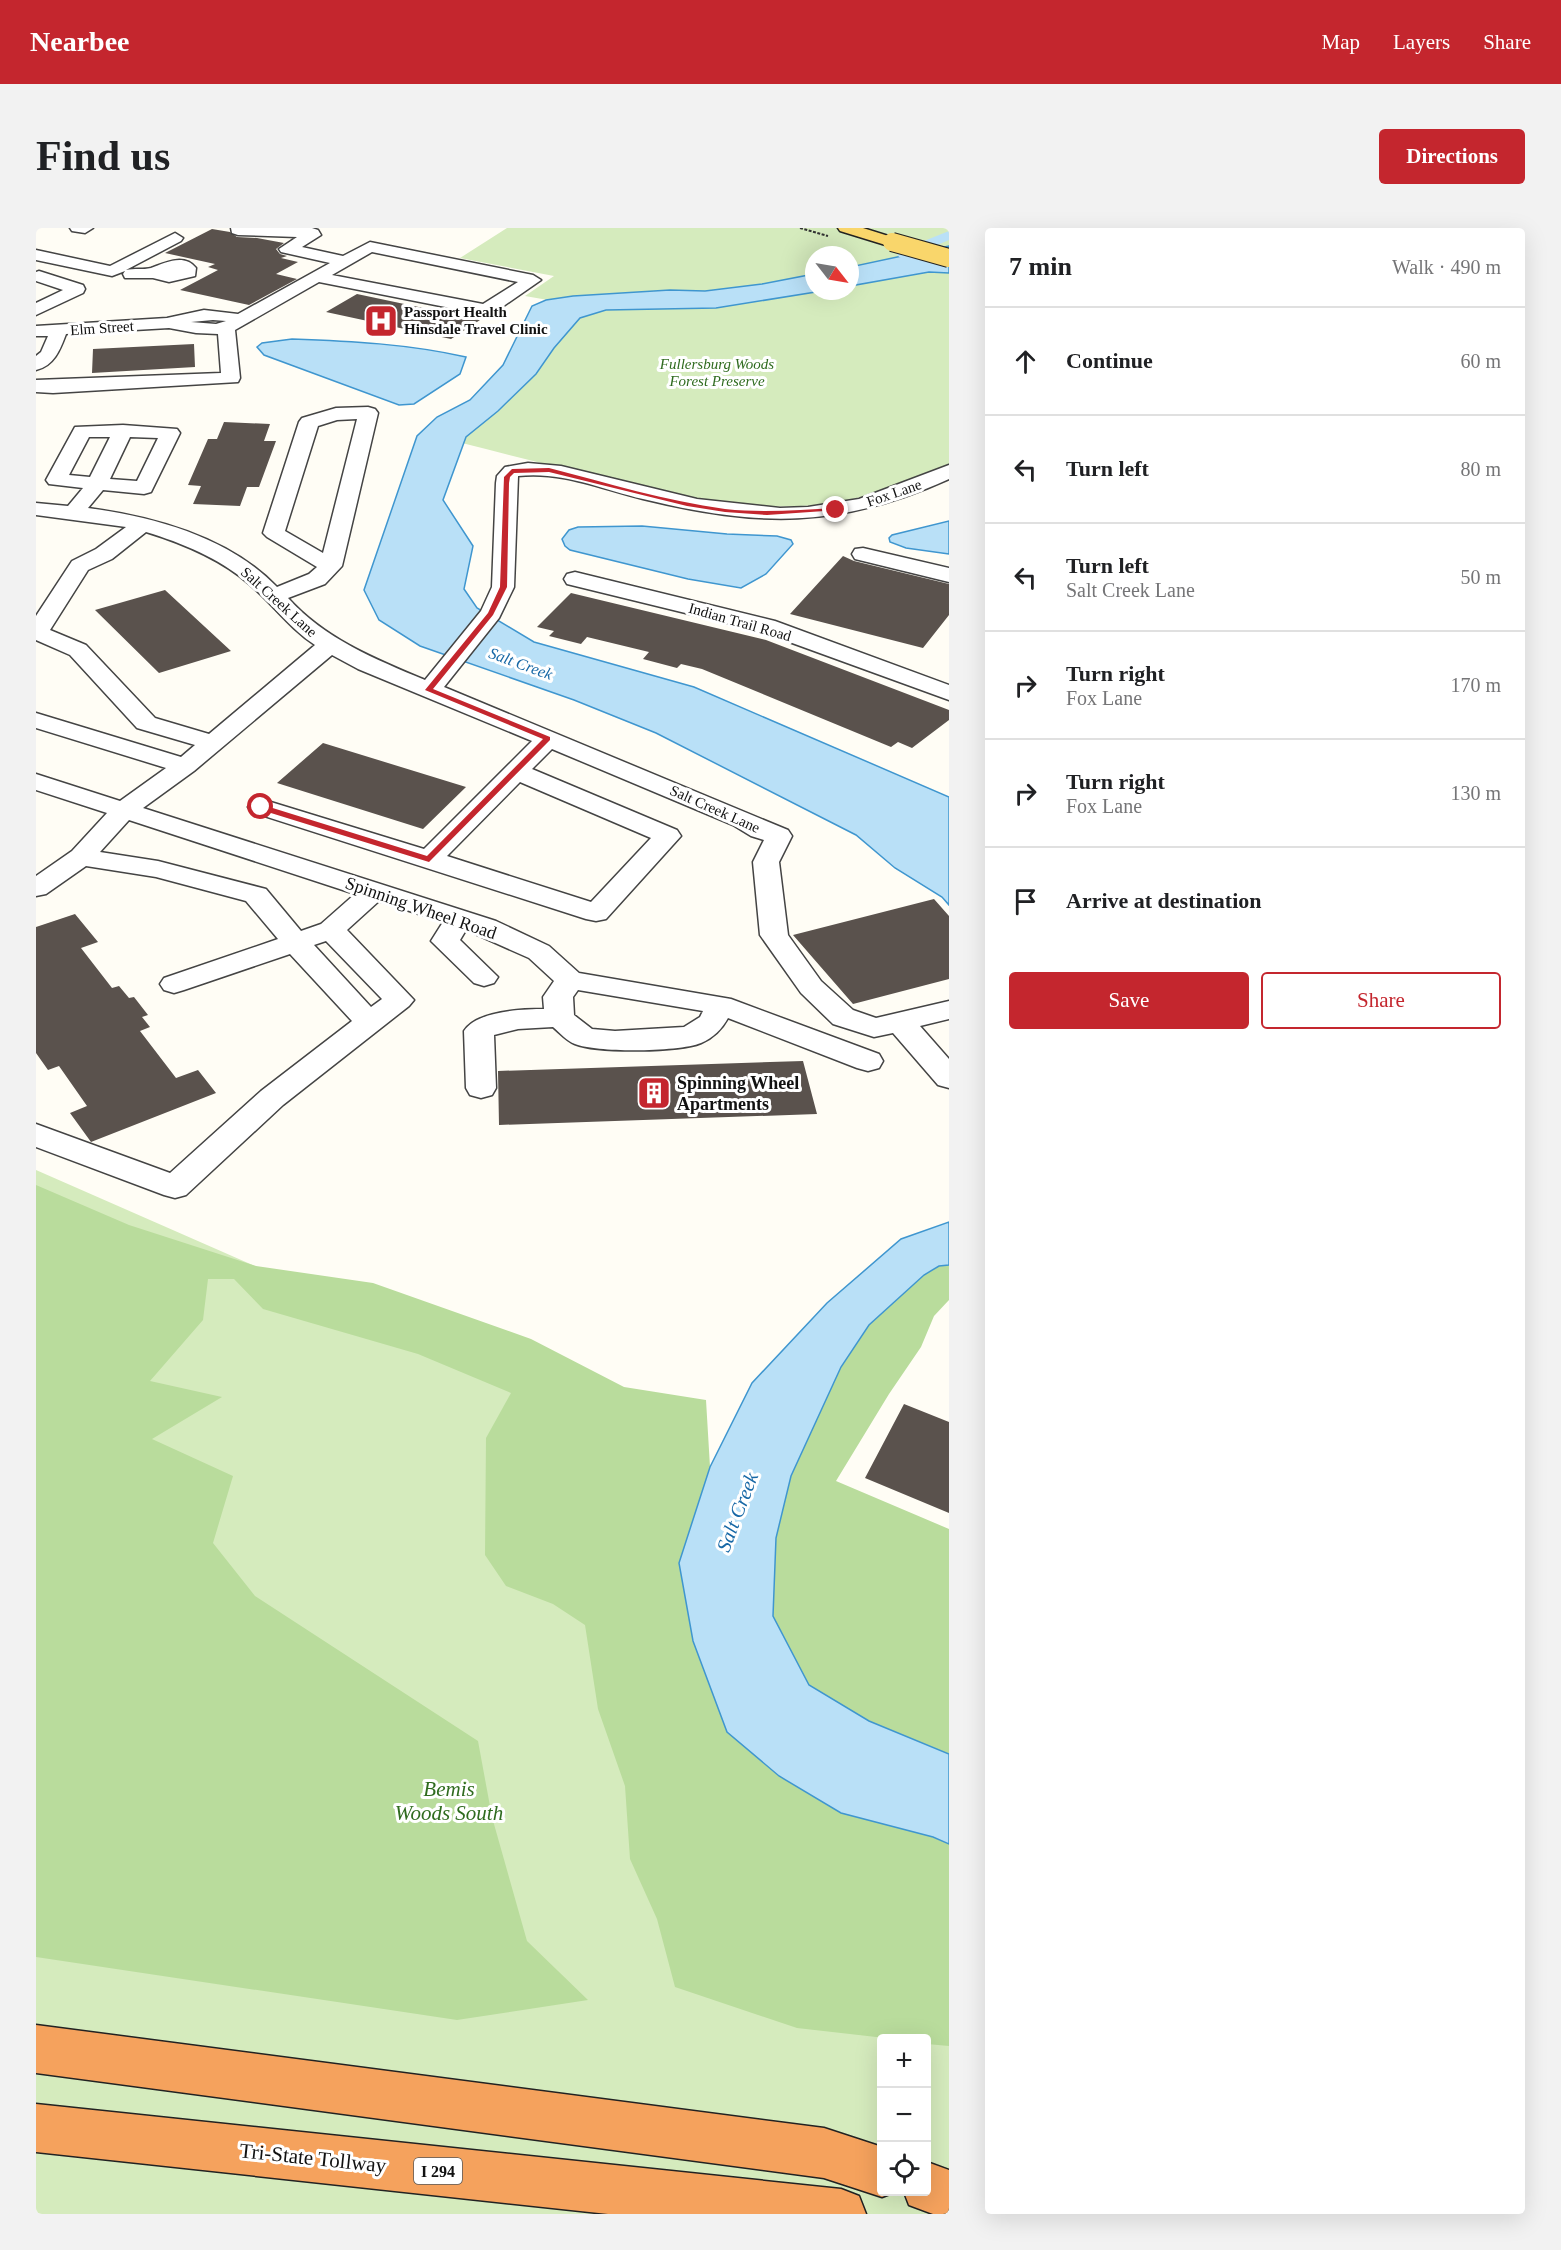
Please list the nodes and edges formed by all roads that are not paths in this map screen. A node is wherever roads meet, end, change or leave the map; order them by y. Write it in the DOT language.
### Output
graph roads {
  1 [pos="78,228"];
  2 [pos="85,228"];
  3 [pos="846,228"];
  4 [pos="238,230"];
  5 [pos="182,234"];
  6 [pos="36,242"];
  7 [pos="120,249"];
  8 [pos="36,255"];
  9 [pos="949,258"];
  10 [pos="345,261"];
  11 [pos="74,264"];
  12 [pos="112,271"];
  13 [pos="153,273"];
  14 [pos="37,276"];
  15 [pos="316,277"];
  16 [pos="36,310"];
  17 [pos="233,324"];
  18 [pos="36,331"];
  19 [pos="59,331"];
  20 [pos="40,358"];
  21 [pos="40,394"];
  22 [pos="123,431"];
  23 [pos="949,471"];
  24 [pos="97,484"];
  25 [pos="36,509"];
  26 [pos="74,512"];
  27 [pos="142,525"];
  28 [pos="863,554"];
  29 [pos="330,566"];
  30 [pos="949,575"];
  31 [pos="575,579"];
  32 [pos="274,596"];
  33 [pos="36,633"];
  34 [pos="330,645"];
  35 [pos="429,690"];
  36 [pos="942,690"];
  37 [pos="36,720"];
  38 [pos="548,739"];
  39 [pos="213,743"];
  40 [pos="185,766"];
  41 [pos="515,771"];
  42 [pos="36,782"];
  43 [pos="261,807"];
  44 [pos="124,810"];
  45 [pos="81,857"];
  46 [pos="429,859"];
  47 [pos="36,888"];
  48 [pos="374,891"];
  49 [pos="459,919"];
  50 [pos="331,930"];
  51 [pos="295,942"];
  52 [pos="484,977"];
  53 [pos="570,980"];
  54 [pos="174,984"];
  55 [pos="721,1005"];
  56 [pos="949,1010"];
  57 [pos="560,1018"];
  58 [pos="900,1022"];
  59 [pos="370,1023"];
  60 [pos="868,1061"];
  61 [pos="949,1078"];
  62 [pos="481,1088"];
  63 [pos="36,1135"];
  64 [pos="36,2049"];
  65 [pos="36,2128"];
  66 [pos="877,2170"];
  67 [pos="931,2188"];
  68 [pos="949,2195"];
  69 [pos="841,2214"];
  1 -- 2 [label="street"];
  3 -- 9 [label="main road, bridge"];
  4 -- 10 [label="street"];
  5 -- 7 [label="street"];
  5 -- 12 [label="street"];
  6 -- 11 [label="street"];
  8 -- 11 [label="street"];
  10 -- 15 [label="street"];
  10 -- 15 [label="street"];
  11 -- 12 [label="street"];
  11 -- 14 [label="street"];
  12 -- 13 [label="street"];
  14 -- 16 [label="street"];
  15 -- 17 [label="street"];
  17 -- 19 [label="street, Elm Street"];
  17 -- 21 [label="street"];
  18 -- 19 [label="street, Elm Street"];
  19 -- 20 [label="street"];
  22 -- 24 [label="street"];
  22 -- 24 [label="street"];
  22 -- 24 [label="street"];
  23 -- 35 [label="street, Fox Lane"];
  24 -- 26 [label="street"];
  25 -- 26 [label="street, Salt Creek Lane"];
  26 -- 27 [label="street, Salt Creek Lane"];
  27 -- 32 [label="street, Salt Creek Lane"];
  27 -- 33 [label="street"];
  28 -- 30 [label="street"];
  29 -- 29 [label="street"];
  29 -- 32 [label="street"];
  31 -- 36 [label="street, Indian Trail Road"];
  32 -- 34 [label="street, Salt Creek Lane"];
  33 -- 39 [label="street"];
  34 -- 35 [label="street, Salt Creek Lane"];
  34 -- 39 [label="street"];
  35 -- 38 [label="street, Salt Creek Lane"];
  37 -- 40 [label="street"];
  38 -- 41 [label="street"];
  38 -- 58 [label="street, Salt Creek Lane"];
  39 -- 40 [label="street"];
  40 -- 44 [label="street"];
  41 -- 46 [label="street"];
  41 -- 46 [label="street"];
  42 -- 44 [label="street, Spinning Wheel Road"];
  43 -- 46 [label="street"];
  44 -- 45 [label="street"];
  44 -- 48 [label="street, Spinning Wheel Road"];
  45 -- 47 [label="street"];
  45 -- 51 [label="street"];
  48 -- 49 [label="street, Spinning Wheel Road"];
  48 -- 50 [label="street"];
  49 -- 52 [label="street"];
  49 -- 53 [label="street, Spinning Wheel Road"];
  50 -- 51 [label="street"];
  50 -- 59 [label="street"];
  51 -- 54 [label="street"];
  51 -- 59 [label="street"];
  53 -- 55 [label="street"];
  53 -- 57 [label="street"];
  55 -- 57 [label="street"];
  55 -- 60 [label="street"];
  56 -- 58 [label="street"];
  57 -- 62 [label="street"];
  58 -- 61 [label="street"];
  59 -- 63 [label="street"];
  64 -- 66 [label="highway"];
  65 -- 69 [label="highway, Tri-State Tollway / I 294"];
  67 -- 68 [label="highway"];
}
